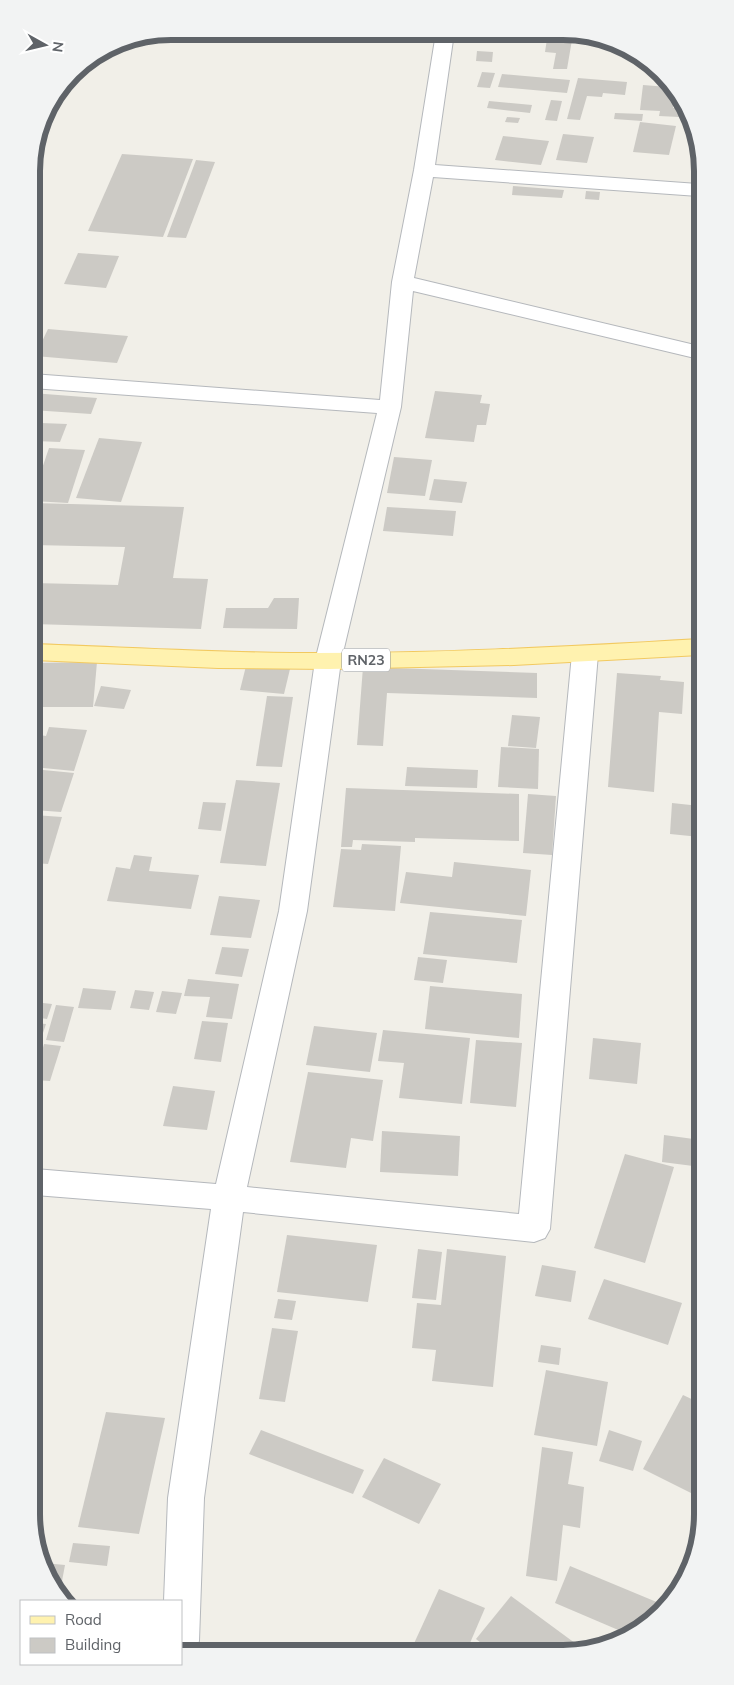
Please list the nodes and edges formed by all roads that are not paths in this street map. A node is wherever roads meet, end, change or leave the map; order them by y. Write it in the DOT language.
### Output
graph roads {
  1 [pos="444,40"];
  2 [pos="424,170"];
  3 [pos="694,190"];
  4 [pos="403,282"];
  5 [pos="694,352"];
  6 [pos="40,382"];
  7 [pos="390,407"];
  8 [pos="694,647"];
  9 [pos="40,652"];
  10 [pos="585,654"];
  11 [pos="328,661"];
  12 [pos="40,1182"];
  13 [pos="229,1198"];
  14 [pos="182,1613"];
  1 -- 2 [label="street"];
  2 -- 3 [label="street"];
  2 -- 4 [label="street"];
  4 -- 5 [label="street"];
  4 -- 7 [label="street"];
  6 -- 7 [label="street"];
  7 -- 11 [label="street"];
  8 -- 10 [label="main road, RN23"];
  9 -- 11 [label="main road, RN23"];
  10 -- 11 [label="main road, RN23"];
  10 -- 13 [label="street"];
  11 -- 13 [label="street"];
  12 -- 13 [label="street"];
  13 -- 14 [label="street"];
}
